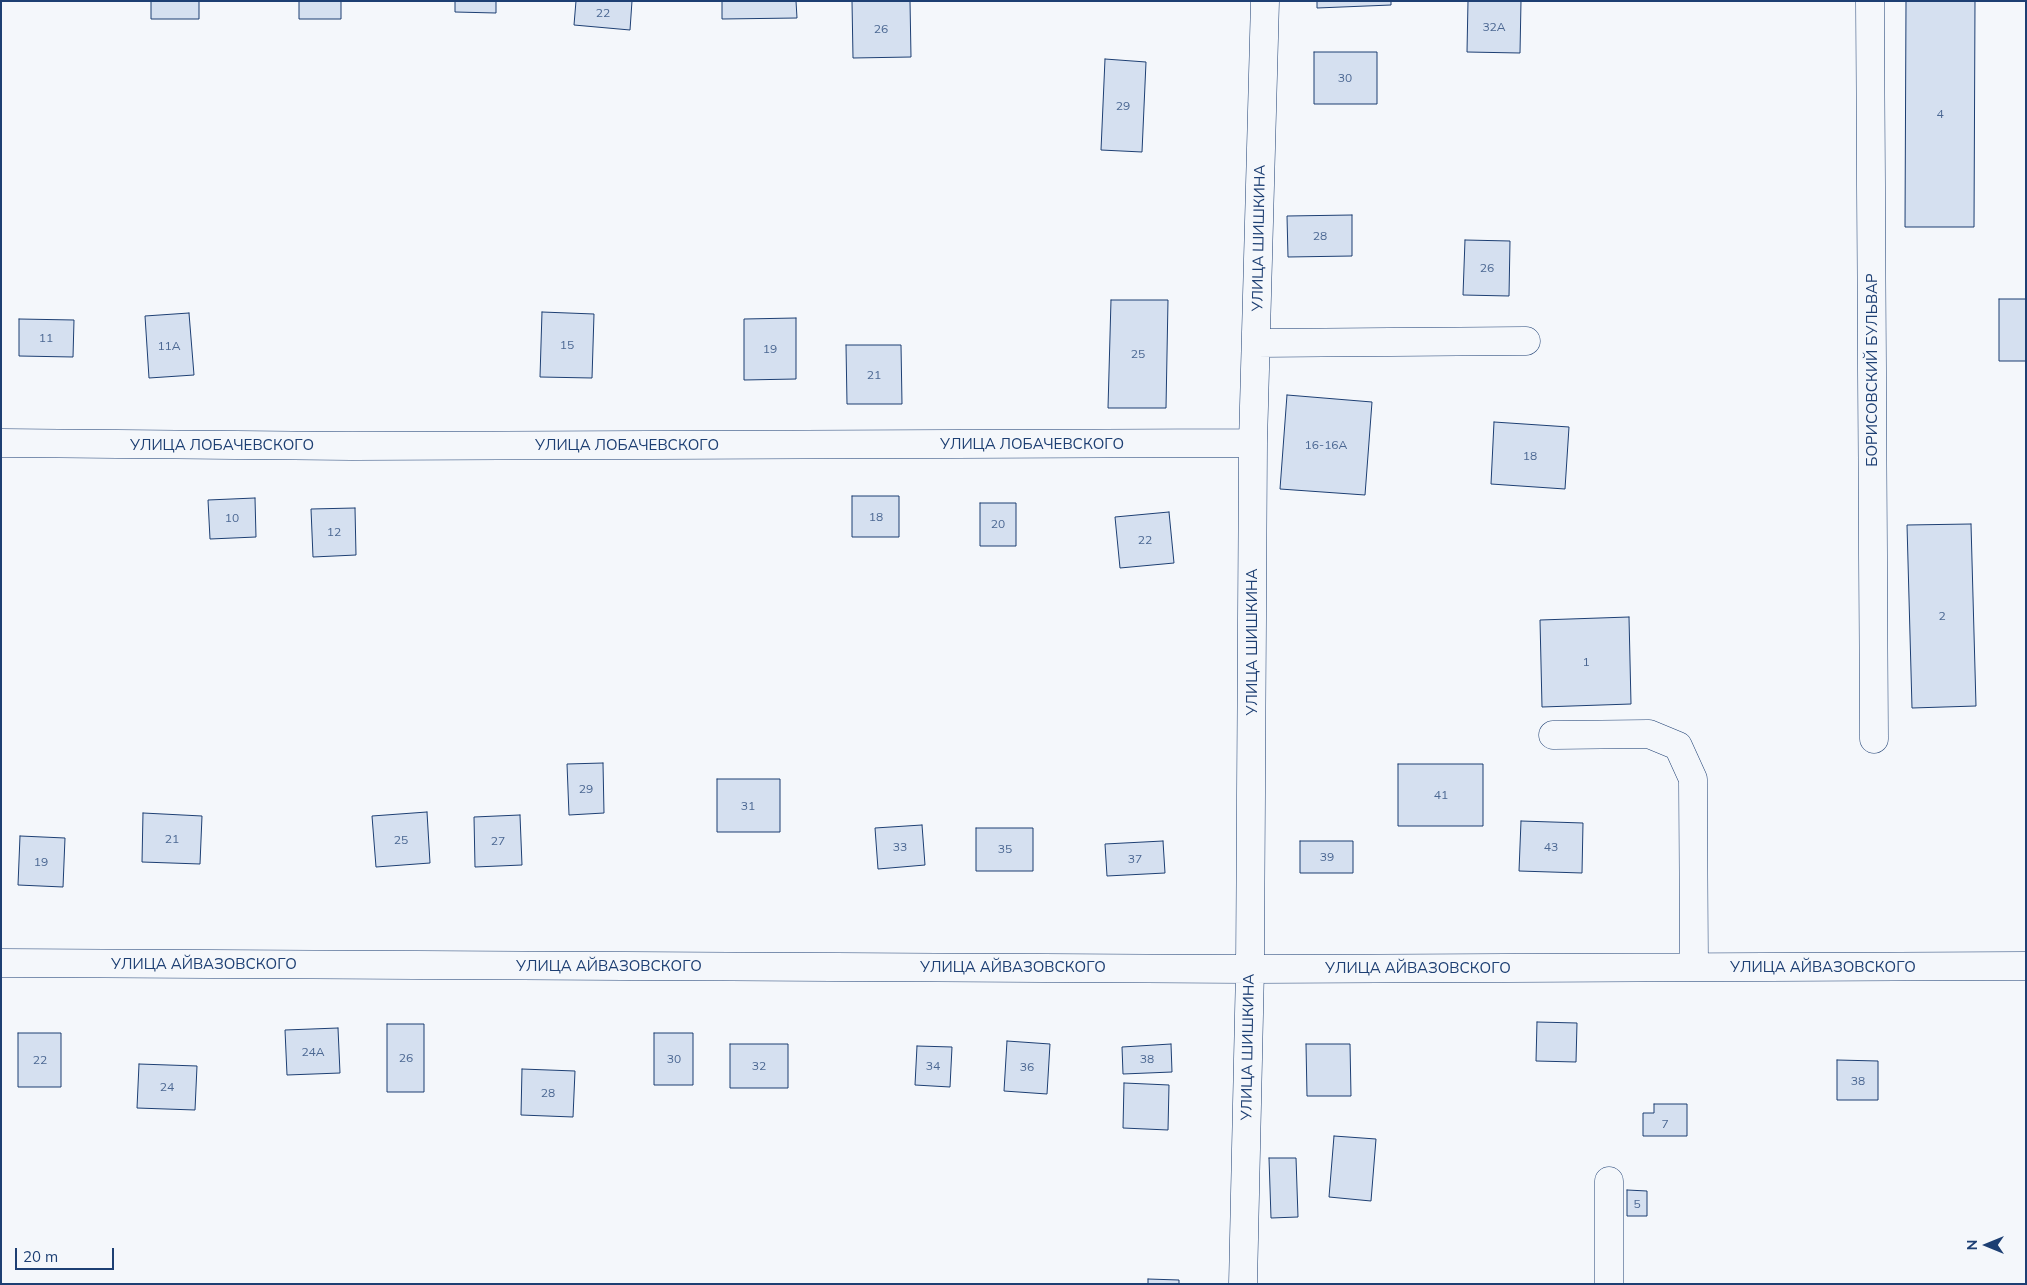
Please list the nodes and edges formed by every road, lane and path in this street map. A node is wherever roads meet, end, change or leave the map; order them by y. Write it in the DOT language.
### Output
graph roads {
  1 [pos="1265,1"];
  2 [pos="1870,1"];
  3 [pos="1526,341"];
  4 [pos="1256,343"];
  5 [pos="1254,443"];
  6 [pos="1,444"];
  7 [pos="1553,735"];
  8 [pos="1874,739"];
  9 [pos="1,963"];
  10 [pos="2026,966"];
  11 [pos="1694,967"];
  12 [pos="1250,969"];
  13 [pos="1610,1181"];
  14 [pos="1243,1284"];
  15 [pos="1609,1284"];
  1 -- 4 [label="street, УЛИЦА ШИШКИНА"];
  2 -- 8 [label="street, БОРИСОВСКИЙ БУЛЬВАР"];
  3 -- 4 [label="street"];
  4 -- 5 [label="street, УЛИЦА ШИШКИНА"];
  5 -- 6 [label="street, УЛИЦА ЛОБАЧЕВСКОГО"];
  5 -- 12 [label="street, УЛИЦА ШИШКИНА"];
  7 -- 11 [label="street"];
  9 -- 12 [label="street, УЛИЦА АЙВАЗОВСКОГО"];
  10 -- 11 [label="street, УЛИЦА АЙВАЗОВСКОГО"];
  11 -- 12 [label="street, УЛИЦА АЙВАЗОВСКОГО"];
  12 -- 14 [label="street, УЛИЦА ШИШКИНА"];
  13 -- 15 [label="street"];
}
